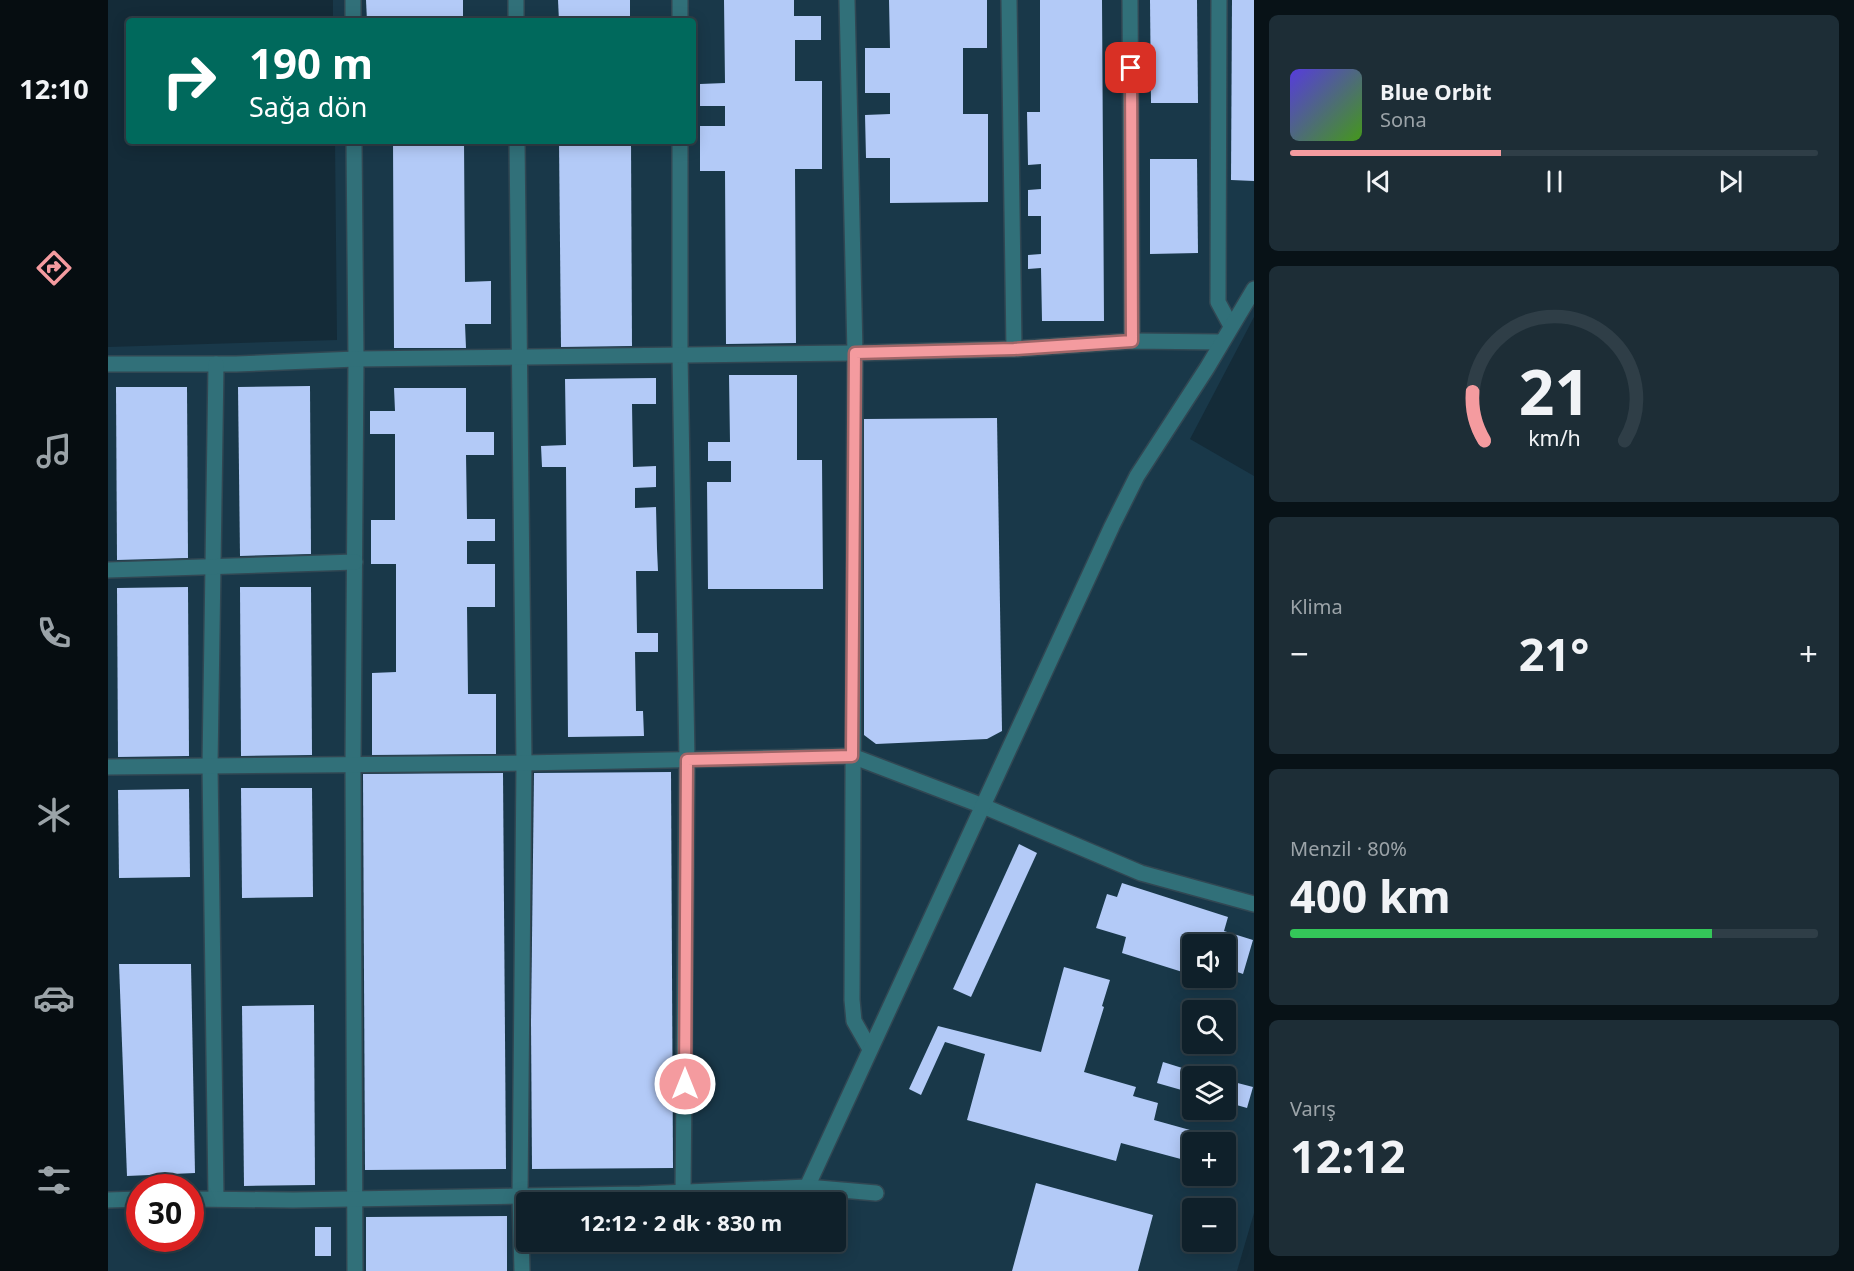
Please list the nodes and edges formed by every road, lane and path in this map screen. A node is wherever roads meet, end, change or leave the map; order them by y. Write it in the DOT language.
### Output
graph roads {
  1 [pos="353,0"];
  2 [pos="516,0"];
  3 [pos="680,0"];
  4 [pos="847,0"];
  5 [pos="1009,0"];
  6 [pos="1130,0"];
  7 [pos="1220,0"];
  8 [pos="353,18"];
  9 [pos="516,18"];
  10 [pos="680,18"];
  11 [pos="354,144"];
  12 [pos="517,144"];
  13 [pos="680,144"];
  14 [pos="1254,289"];
  15 [pos="1231,326"];
  16 [pos="1132,341"];
  17 [pos="1222,342"];
  18 [pos="1014,349"];
  19 [pos="855,353"];
  20 [pos="680,355"];
  21 [pos="519,357"];
  22 [pos="356,359"];
  23 [pos="108,364"];
  24 [pos="216,364"];
  25 [pos="354,562"];
  26 [pos="213,567"];
  27 [pos="108,570"];
  28 [pos="852,756"];
  29 [pos="687,760"];
  30 [pos="524,763"];
  31 [pos="353,764"];
  32 [pos="210,766"];
  33 [pos="108,767"];
  34 [pos="983,806"];
  35 [pos="1254,904"];
  36 [pos="870,1049"];
  37 [pos="807,1187"];
  38 [pos="520,1192"];
  39 [pos="683,1192"];
  40 [pos="704,1192"];
  41 [pos="876,1193"];
  42 [pos="516,1196"];
  43 [pos="204,1198"];
  44 [pos="216,1198"];
  45 [pos="126,1199"];
  46 [pos="354,1199"];
  47 [pos="108,1200"];
  48 [pos="521,1252"];
  49 [pos="355,1271"];
  50 [pos="522,1271"];
  1 -- 8 [label="street"];
  2 -- 9 [label="street"];
  3 -- 10 [label="street"];
  4 -- 19 [label="street"];
  5 -- 18 [label="street"];
  6 -- 16 [label="street"];
  7 -- 15 [label="street"];
  11 -- 22 [label="street"];
  12 -- 21 [label="street"];
  13 -- 20 [label="street"];
  14 -- 15 [label="street"];
  15 -- 17 [label="street"];
  16 -- 17 [label="street"];
  16 -- 18 [label="street"];
  17 -- 34 [label="street"];
  18 -- 19 [label="street"];
  19 -- 20 [label="street"];
  19 -- 28 [label="street"];
  20 -- 21 [label="street"];
  20 -- 29 [label="street"];
  21 -- 22 [label="street"];
  21 -- 30 [label="street"];
  22 -- 24 [label="street"];
  22 -- 25 [label="street"];
  23 -- 24 [label="street"];
  24 -- 26 [label="street"];
  25 -- 26 [label="street"];
  25 -- 31 [label="street"];
  26 -- 27 [label="street"];
  26 -- 32 [label="street"];
  28 -- 29 [label="street"];
  28 -- 34 [label="street"];
  28 -- 36 [label="street"];
  29 -- 30 [label="street"];
  29 -- 39 [label="street"];
  30 -- 31 [label="street"];
  30 -- 38 [label="street"];
  31 -- 32 [label="street"];
  31 -- 46 [label="street"];
  32 -- 33 [label="street"];
  32 -- 44 [label="street"];
  34 -- 35 [label="street"];
  34 -- 36 [label="street"];
  36 -- 37 [label="street"];
  37 -- 40 [label="street"];
  37 -- 41 [label="street"];
  42 -- 46 [label="street"];
  43 -- 44 [label="street"];
  44 -- 46 [label="street"];
  45 -- 47 [label="street"];
  46 -- 49 [label="street"];
  48 -- 50 [label="street"];
}
